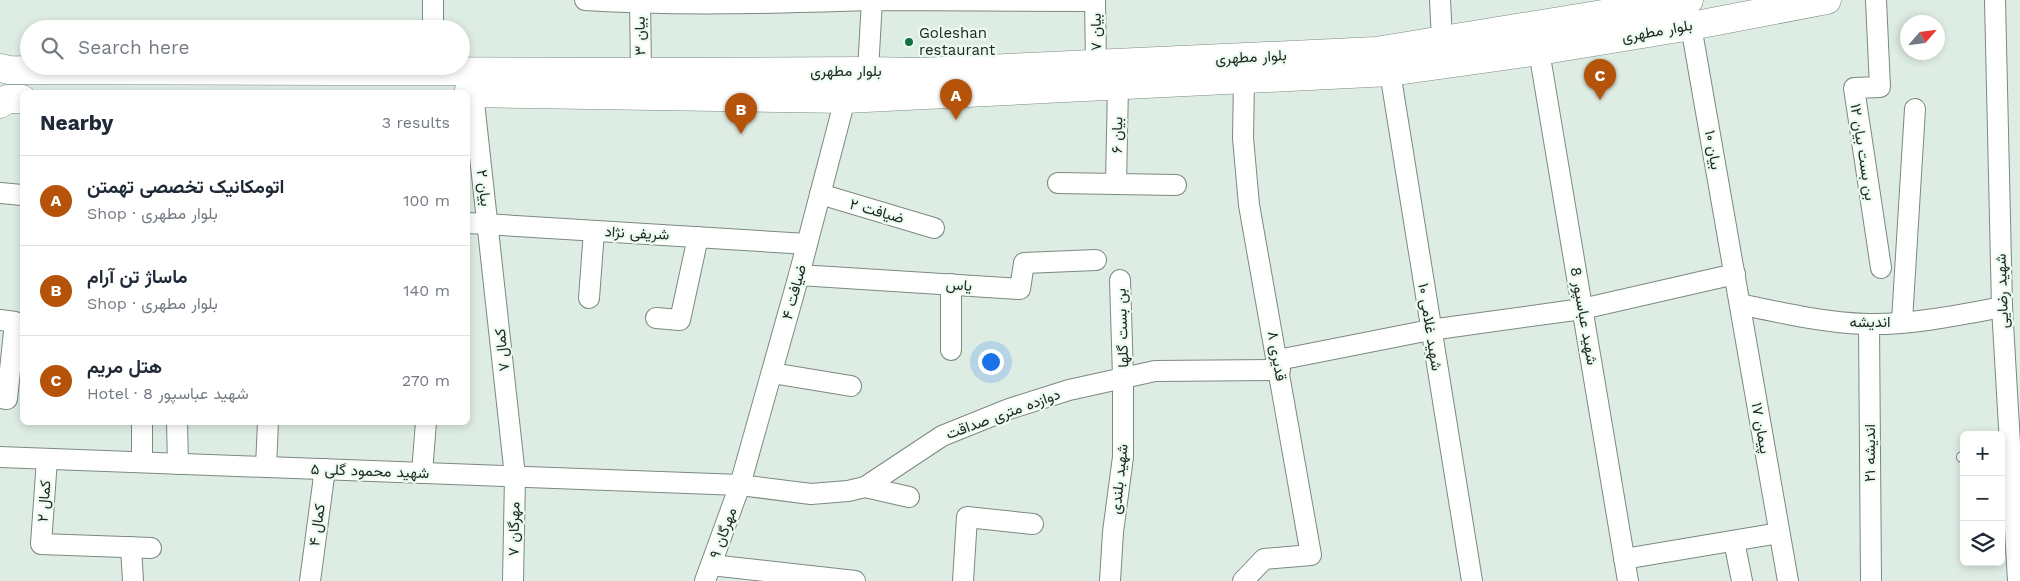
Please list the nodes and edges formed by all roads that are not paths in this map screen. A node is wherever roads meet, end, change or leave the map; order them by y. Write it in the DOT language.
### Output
graph roads {
  1 [pos="433,0"];
  2 [pos="585,0"];
  3 [pos="872,0"];
  4 [pos="1440,0"];
  5 [pos="1827,0"];
  6 [pos="1876,0"];
  7 [pos="1995,0"];
  8 [pos="828,1"];
  9 [pos="1095,1"];
  10 [pos="640,2"];
  11 [pos="1659,3"];
  12 [pos="1690,13"];
  13 [pos="433,20"];
  14 [pos="1442,40"];
  15 [pos="1539,51"];
  16 [pos="1096,64"];
  17 [pos="0,68"];
  18 [pos="20,70"];
  19 [pos="470,70"];
  20 [pos="868,71"];
  21 [pos="641,72"];
  22 [pos="1390,72"];
  23 [pos="1244,78"];
  24 [pos="954,82"];
  25 [pos="1118,85"];
  26 [pos="470,93"];
  27 [pos="845,98"];
  28 [pos="20,99"];
  29 [pos="0,104"];
  30 [pos="1914,109"];
  31 [pos="1058,183"];
  32 [pos="1116,184"];
  33 [pos="1176,185"];
  34 [pos="0,192"];
  35 [pos="820,194"];
  36 [pos="20,195"];
  37 [pos="470,223"];
  38 [pos="488,224"];
  39 [pos="934,228"];
  40 [pos="594,231"];
  41 [pos="698,237"];
  42 [pos="807,244"];
  43 [pos="1096,260"];
  44 [pos="1881,268"];
  45 [pos="1735,274"];
  46 [pos="799,275"];
  47 [pos="1120,280"];
  48 [pos="951,284"];
  49 [pos="589,298"];
  50 [pos="1740,304"];
  51 [pos="2002,307"];
  52 [pos="1582,309"];
  53 [pos="656,318"];
  54 [pos="0,320"];
  55 [pos="1902,321"];
  56 [pos="1869,324"];
  57 [pos="1430,330"];
  58 [pos="951,350"];
  59 [pos="1279,365"];
  60 [pos="772,373"];
  61 [pos="1123,377"];
  62 [pos="851,386"];
  63 [pos="4,399"];
  64 [pos="142,425"];
  65 [pos="177,425"];
  66 [pos="268,425"];
  67 [pos="426,425"];
  68 [pos="2006,454"];
  69 [pos="0,457"];
  70 [pos="47,459"];
  71 [pos="142,462"];
  72 [pos="178,464"];
  73 [pos="266,467"];
  74 [pos="325,469"];
  75 [pos="422,473"];
  76 [pos="516,476"];
  77 [pos="740,485"];
  78 [pos="865,487"];
  79 [pos="909,497"];
  80 [pos="2012,506"];
  81 [pos="1033,524"];
  82 [pos="1779,533"];
  83 [pos="1734,541"];
  84 [pos="131,547"];
  85 [pos="151,548"];
  86 [pos="1624,559"];
  87 [pos="708,573"];
  88 [pos="133,581"];
  89 [pos="310,581"];
  90 [pos="513,581"];
  91 [pos="855,581"];
  92 [pos="963,581"];
  93 [pos="1110,581"];
  94 [pos="1243,581"];
  95 [pos="1472,581"];
  96 [pos="1628,581"];
  97 [pos="1742,581"];
  98 [pos="1788,581"];
  99 [pos="1870,581"];
  100 [pos="2018,581"];
  1 -- 13 [label="street"];
  2 -- 10 [label="street"];
  3 -- 8 [label="street"];
  3 -- 9 [label="street"];
  3 -- 20 [label="street"];
  4 -- 14 [label="street"];
  5 -- 12 [label="main road, بلوار مطهری"];
  6 -- 44 [label="street, بن بست بیان ۱۲"];
  7 -- 51 [label="street, شهید رضایی"];
  8 -- 10 [label="street"];
  9 -- 16 [label="street, بیان ۷"];
  10 -- 21 [label="street, بیان ۳"];
  11 -- 12 [label="main road, بلوار مطهری"];
  11 -- 14 [label="main road, بلوار مطهری"];
  12 -- 15 [label="main road, بلوار مطهری"];
  12 -- 45 [label="street, بیان ۱۰"];
  14 -- 16 [label="main road, بلوار مطهری"];
  15 -- 22 [label="main road, بلوار مطهری"];
  15 -- 52 [label="street, شهید عباسپور 8"];
  16 -- 24 [label="main road, بلوار مطهری"];
  17 -- 18 [label="main road, بلوار مطهری"];
  19 -- 21 [label="main road, بلوار مطهری"];
  20 -- 21 [label="main road, بلوار مطهری"];
  20 -- 24 [label="main road, بلوار مطهری"];
  22 -- 23 [label="main road, بلوار مطهری"];
  22 -- 57 [label="street, شهید غلامی ۱۰"];
  23 -- 25 [label="main road, بلوار مطهری"];
  23 -- 59 [label="street, قدیری ۸"];
  24 -- 25 [label="main road, بلوار مطهری"];
  24 -- 27 [label="main road, بلوار مطهری"];
  25 -- 32 [label="street, بیان ۶"];
  26 -- 27 [label="main road, بلوار مطهری"];
  26 -- 38 [label="street, بیان ۲"];
  27 -- 35 [label="street, ضیافت ۴"];
  28 -- 29 [label="main road"];
  30 -- 55 [label="street"];
  31 -- 32 [label="street"];
  32 -- 33 [label="street"];
  34 -- 36 [label="street"];
  35 -- 39 [label="street, ضیافت ۲"];
  35 -- 42 [label="street, ضیافت ۴"];
  37 -- 38 [label="street, شریفی نژاد"];
  38 -- 40 [label="street, شریفی نژاد"];
  38 -- 76 [label="street, کمال ۷"];
  40 -- 41 [label="street, شریفی نژاد"];
  40 -- 49 [label="street"];
  41 -- 42 [label="street, شریفی نژاد"];
  41 -- 53 [label="street"];
  42 -- 46 [label="street, ضیافت ۴"];
  43 -- 48 [label="street, یاس"];
  45 -- 50 [label="street, پیمان ۱۷"];
  45 -- 52 [label="street, دوازده متری صداقت"];
  46 -- 48 [label="street, یاس"];
  46 -- 60 [label="street, ضیافت ۴"];
  47 -- 61 [label="street, بن بست گلها"];
  48 -- 58 [label="street"];
  50 -- 56 [label="street, اندیشه"];
  50 -- 82 [label="street, پیمان ۱۷"];
  51 -- 55 [label="street, اندیشه"];
  51 -- 68 [label="street, شهید رضایی"];
  52 -- 57 [label="street, دوازده متری صداقت"];
  52 -- 86 [label="street, شهید عباسپور 8"];
  54 -- 63 [label="street"];
  55 -- 56 [label="street, اندیشه"];
  56 -- 99 [label="street, اندیشه ۲۱"];
  57 -- 59 [label="street, دوازده متری صداقت"];
  57 -- 95 [label="street, شهید غلامی ۱۰"];
  59 -- 61 [label="street, دوازده متری صداقت"];
  59 -- 94 [label="street, قدیری ۸"];
  60 -- 62 [label="street"];
  60 -- 77 [label="street, ضیافت ۴"];
  61 -- 78 [label="street, دوازده متری صداقت"];
  61 -- 93 [label="street, شهید بلندی"];
  64 -- 71 [label="street"];
  65 -- 72 [label="street"];
  66 -- 73 [label="street"];
  67 -- 75 [label="street"];
  68 -- 80 [label="street, شهید رضایی"];
  69 -- 70 [label="street, شهید محمود گلی ۵"];
  70 -- 71 [label="street, شهید محمود گلی ۵"];
  70 -- 84 [label="street, کمال ۲"];
  71 -- 72 [label="street, شهید محمود گلی ۵"];
  72 -- 73 [label="street, شهید محمود گلی ۵"];
  73 -- 74 [label="street, شهید محمود گلی ۵"];
  74 -- 75 [label="street, شهید محمود گلی ۵"];
  74 -- 89 [label="street, کمال ۴"];
  75 -- 76 [label="street, شهید محمود گلی ۵"];
  76 -- 77 [label="street, شهید محمود گلی ۵"];
  76 -- 90 [label="street, مهرگان ۷"];
  77 -- 78 [label="street, دوازده متری صداقت"];
  77 -- 87 [label="street, مهرگان ۹"];
  78 -- 79 [label="street"];
  80 -- 100 [label="street, شهید رضایی"];
  81 -- 92 [label="street"];
  82 -- 83 [label="street"];
  82 -- 98 [label="street, پیمان ۱۷"];
  83 -- 86 [label="street"];
  83 -- 97 [label="street"];
  84 -- 85 [label="street"];
  84 -- 88 [label="street"];
  86 -- 96 [label="street, شهید عباسپور 8"];
  87 -- 91 [label="street"];
}
